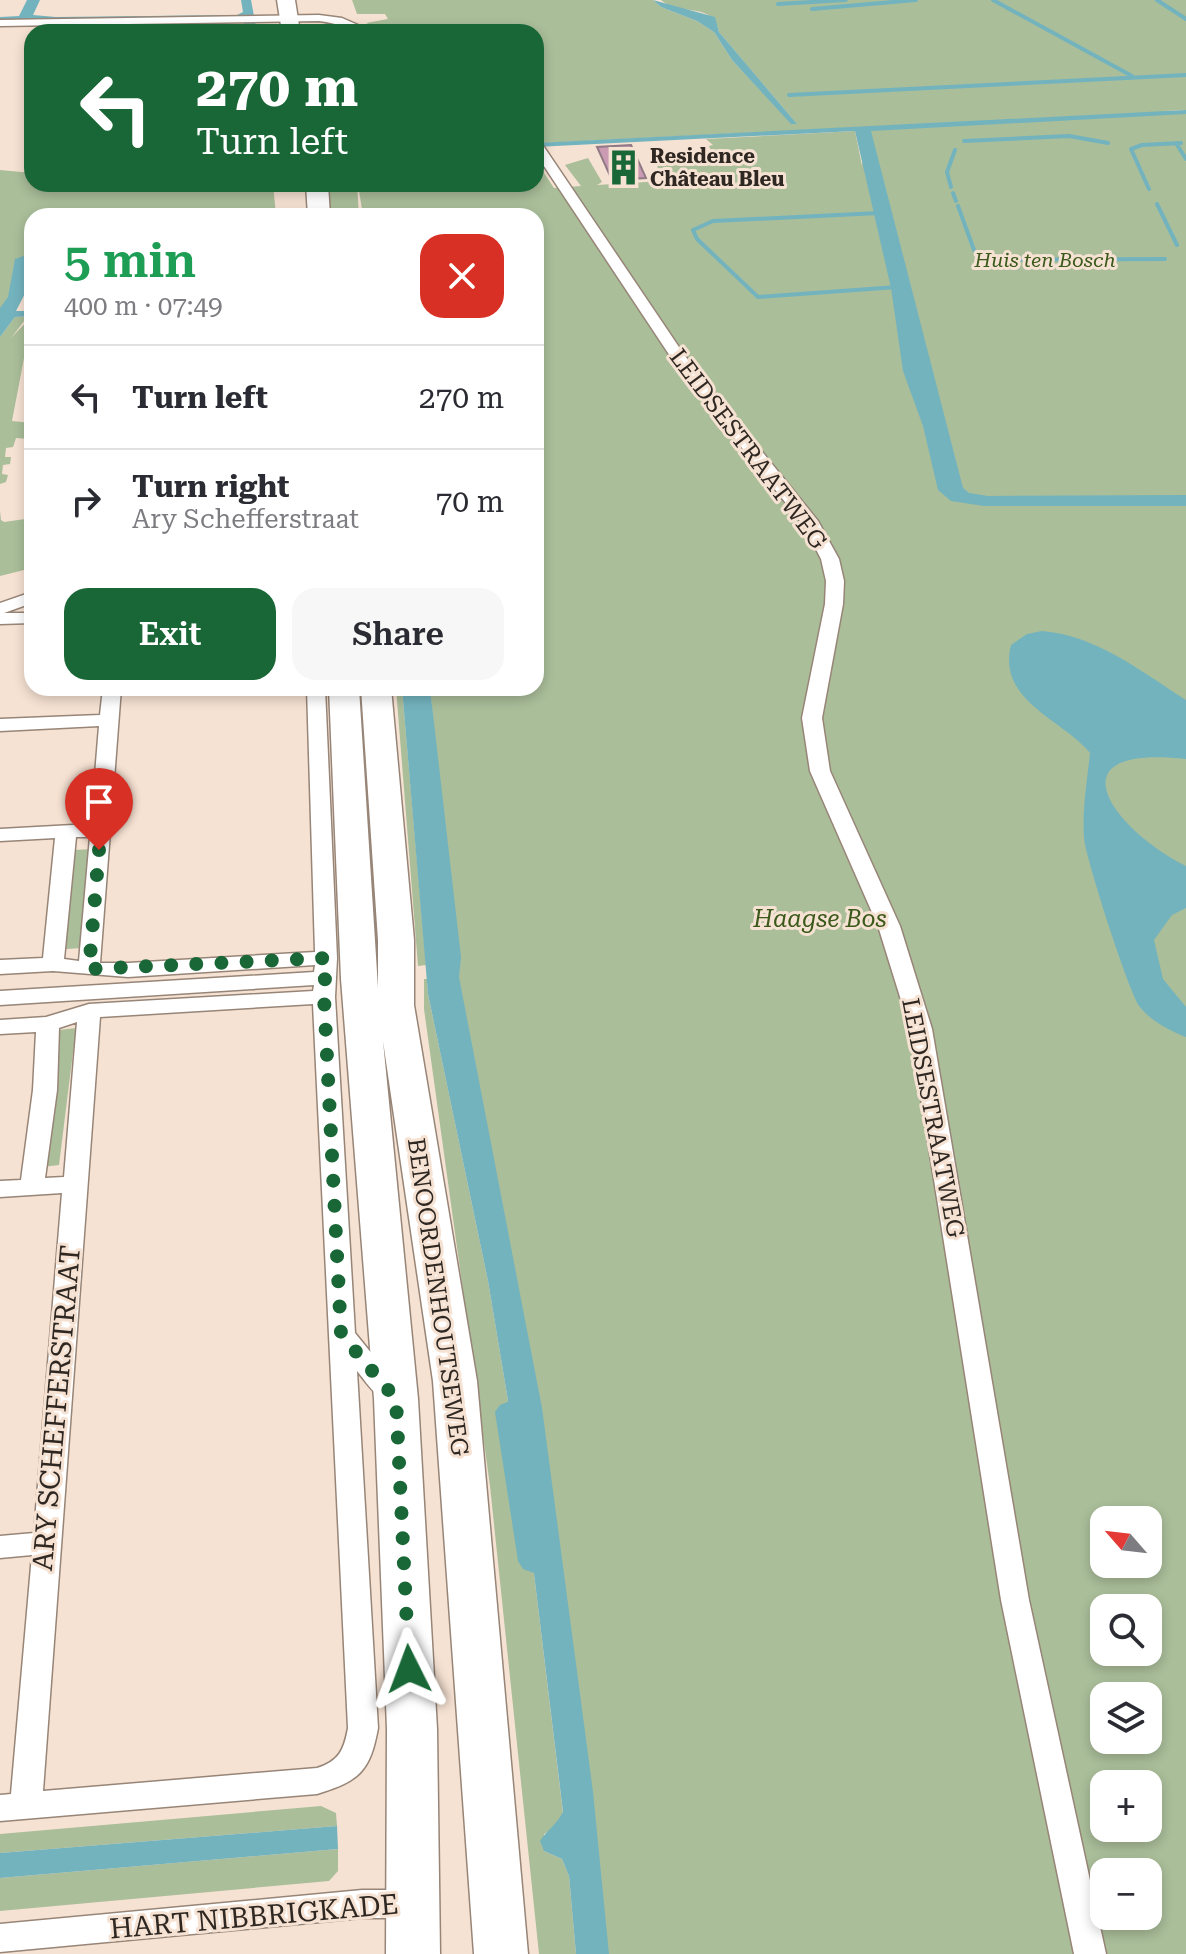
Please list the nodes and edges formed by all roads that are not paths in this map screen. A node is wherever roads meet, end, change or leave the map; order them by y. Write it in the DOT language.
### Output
graph roads {
  1 [pos="297,17"];
  2 [pos="0,23"];
  3 [pos="348,24"];
  4 [pos="544,156"];
  5 [pos="24,600"];
  6 [pos="0,609"];
  7 [pos="0,619"];
  8 [pos="24,619"];
  9 [pos="111,696"];
  10 [pos="316,696"];
  11 [pos="344,696"];
  12 [pos="377,696"];
  13 [pos="109,720"];
  14 [pos="0,725"];
  15 [pos="100,830"];
  16 [pos="66,832"];
  17 [pos="0,835"];
  18 [pos="0,967"];
  19 [pos="72,967"];
  20 [pos="325,978"];
  21 [pos="69,994"];
  22 [pos="0,998"];
  23 [pos="89,1011"];
  24 [pos="57,1022"];
  25 [pos="0,1027"];
  26 [pos="74,1184"];
  27 [pos="32,1186"];
  28 [pos="0,1189"];
  29 [pos="341,1334"];
  30 [pos="396,1399"];
  31 [pos="46,1543"];
  32 [pos="0,1547"];
  33 [pos="13,1807"];
  34 [pos="413,1904"];
  35 [pos="0,1938"];
  36 [pos="413,1954"];
  37 [pos="501,1954"];
  38 [pos="1090,1954"];
  1 -- 2 [label="street"];
  1 -- 3 [label="street"];
  4 -- 38 [label="street, LEIDSESTRAATWEG"];
  5 -- 6 [label="street"];
  7 -- 8 [label="street"];
  9 -- 13 [label="street"];
  10 -- 20 [label="street"];
  11 -- 30 [label="main road, BENOORDENHOUTSEWEG"];
  12 -- 37 [label="main road, BENOORDENHOUTSEWEG"];
  13 -- 14 [label="street"];
  13 -- 15 [label="street"];
  15 -- 16 [label="street"];
  15 -- 19 [label="street"];
  16 -- 17 [label="street"];
  16 -- 19 [label="street"];
  18 -- 19 [label="street"];
  19 -- 20 [label="street"];
  19 -- 21 [label="street"];
  20 -- 21 [label="street"];
  20 -- 23 [label="street"];
  20 -- 29 [label="street"];
  21 -- 22 [label="street"];
  21 -- 24 [label="street"];
  23 -- 24 [label="street"];
  23 -- 26 [label="street, ARY SCHEFFERSTRAAT"];
  24 -- 25 [label="street"];
  24 -- 27 [label="street"];
  26 -- 27 [label="street"];
  26 -- 31 [label="street, ARY SCHEFFERSTRAAT"];
  27 -- 28 [label="street"];
  29 -- 30 [label="street"];
  29 -- 33 [label="street"];
  30 -- 34 [label="main road, BENOORDENHOUTSEWEG"];
  31 -- 32 [label="street"];
  31 -- 33 [label="street, ARY SCHEFFERSTRAAT"];
  34 -- 35 [label="street, HART NIBBRIGKADE"];
  34 -- 36 [label="main road, BENOORDENHOUTSEWEG"];
}
